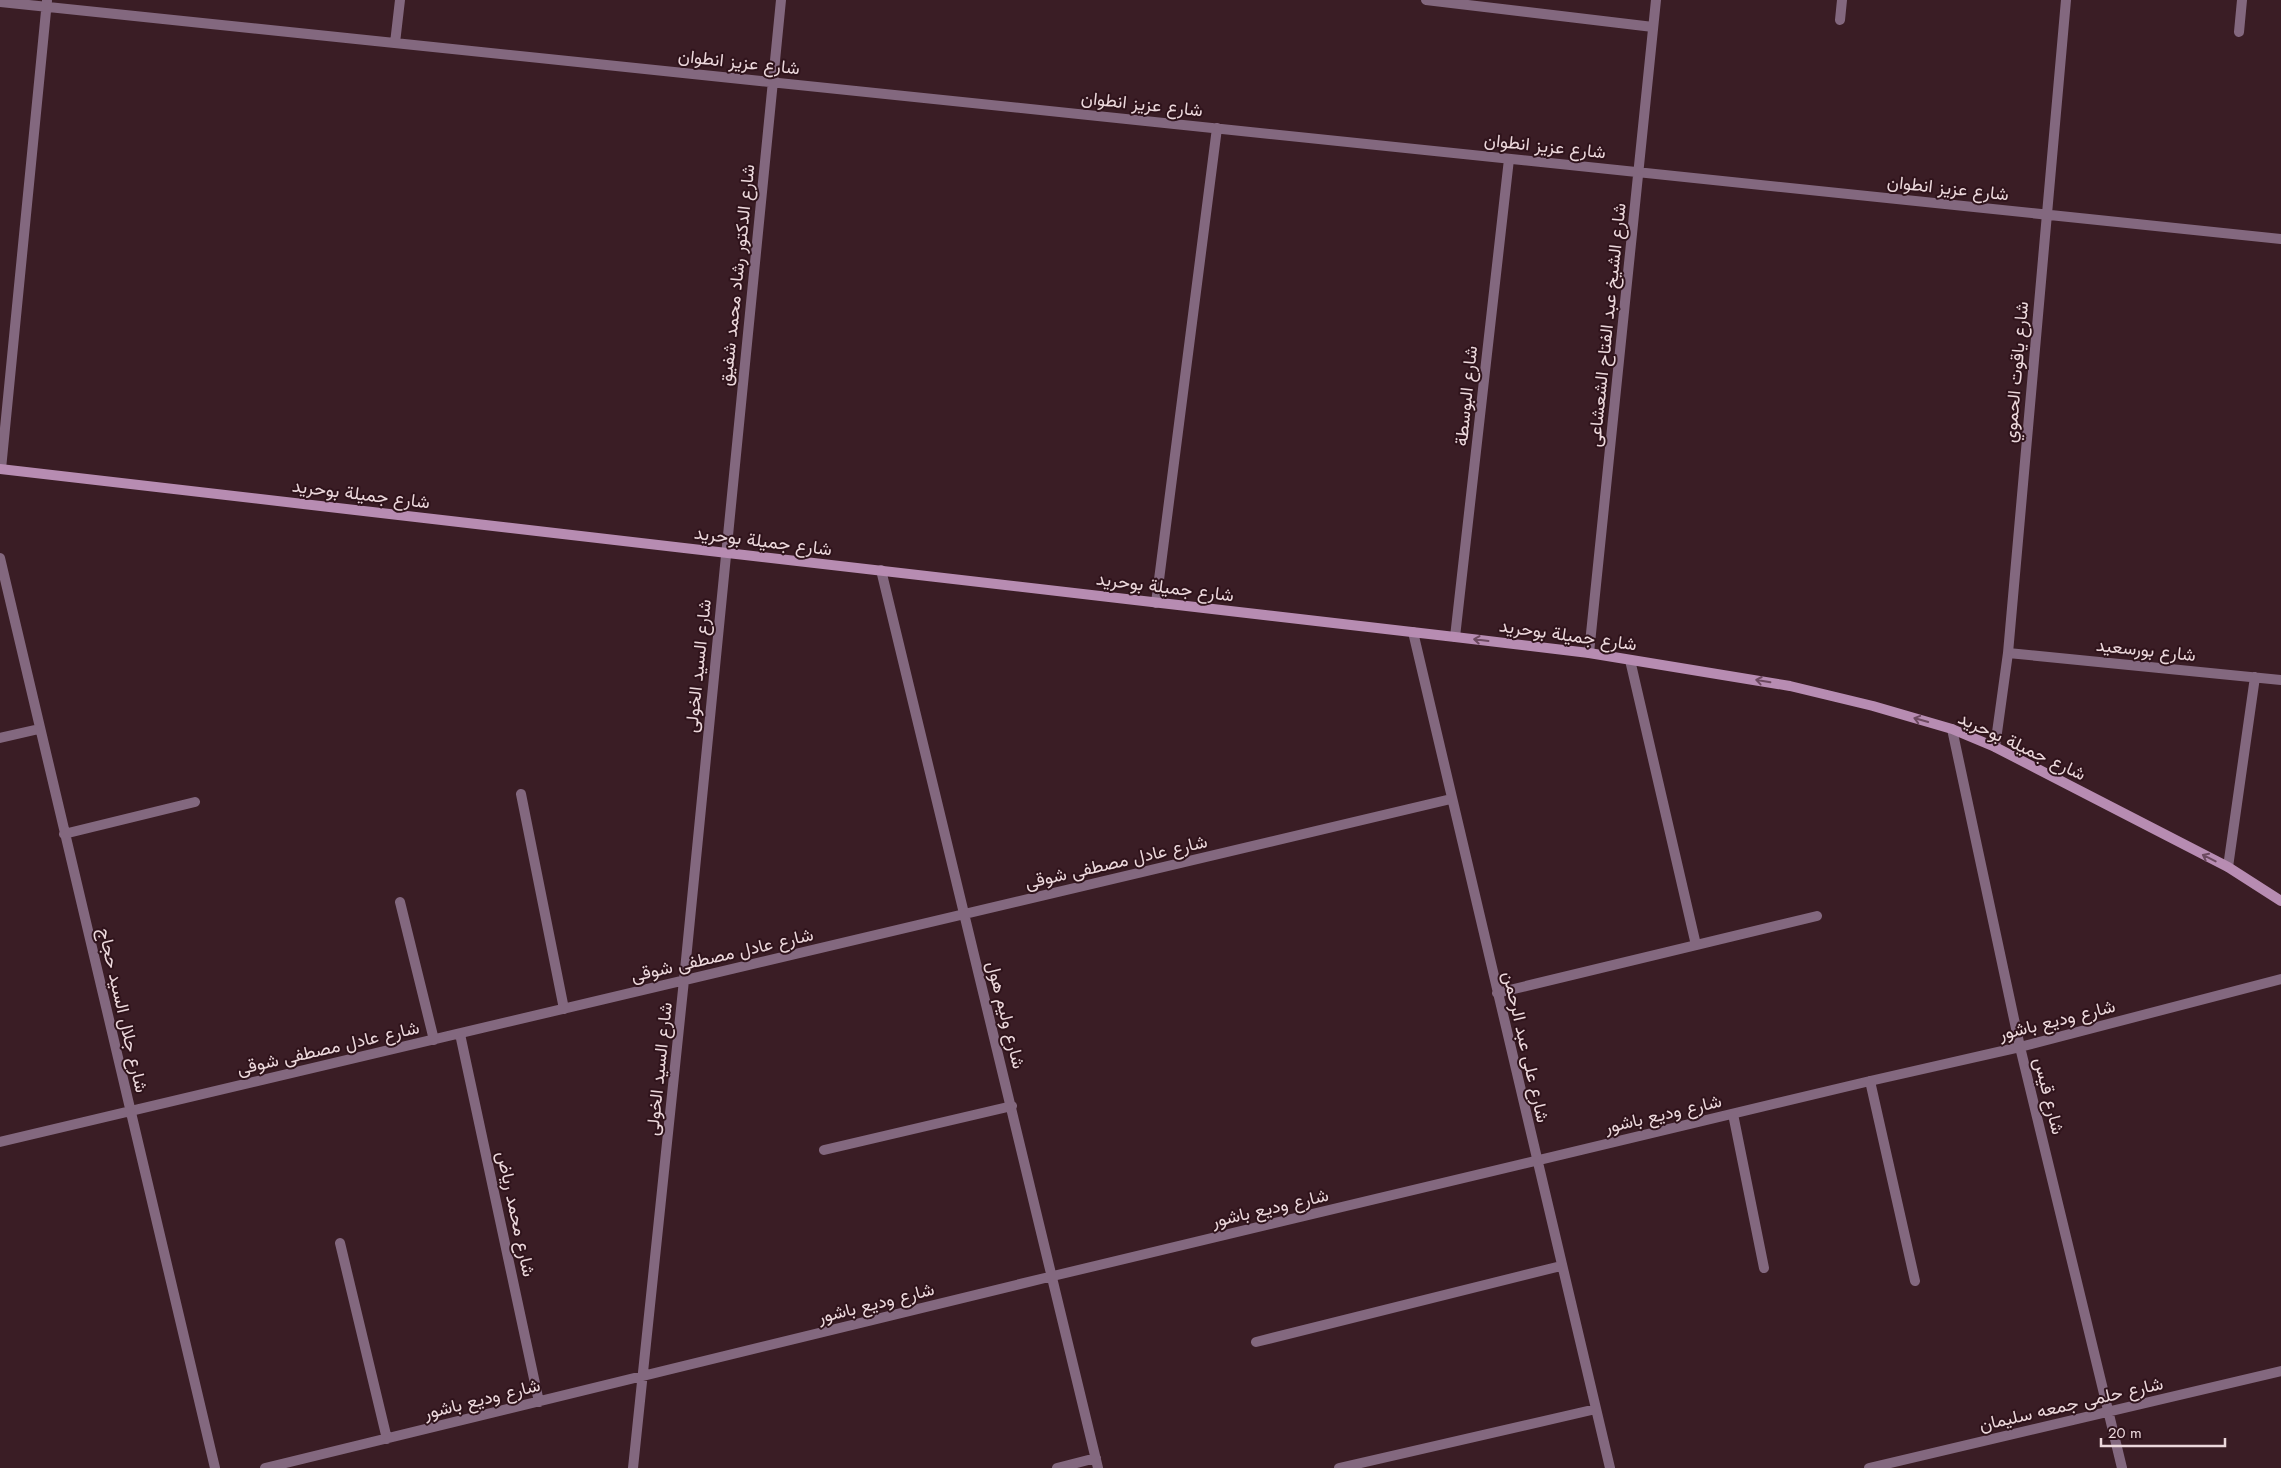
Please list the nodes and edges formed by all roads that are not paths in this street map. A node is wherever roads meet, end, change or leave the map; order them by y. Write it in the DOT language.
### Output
graph roads {
  1 [pos="400,0"];
  2 [pos="781,0"];
  3 [pos="1426,0"];
  4 [pos="1656,0"];
  5 [pos="1842,0"];
  6 [pos="2066,0"];
  7 [pos="2242,0"];
  8 [pos="0,2"];
  9 [pos="47,3"];
  10 [pos="1840,20"];
  11 [pos="1653,27"];
  12 [pos="2239,32"];
  13 [pos="395,43"];
  14 [pos="773,82"];
  15 [pos="1217,128"];
  16 [pos="1508,159"];
  17 [pos="1639,172"];
  18 [pos="2046,215"];
  19 [pos="2281,239"];
  20 [pos="0,469"];
  21 [pos="726,553"];
  22 [pos="0,558"];
  23 [pos="881,570"];
  24 [pos="1156,603"];
  25 [pos="1413,632"];
  26 [pos="1455,637"];
  27 [pos="1589,653"];
  28 [pos="2008,653"];
  29 [pos="1630,660"];
  30 [pos="2255,677"];
  31 [pos="2281,680"];
  32 [pos="39,729"];
  33 [pos="1952,729"];
  34 [pos="0,738"];
  35 [pos="1995,747"];
  36 [pos="521,794"];
  37 [pos="1451,800"];
  38 [pos="195,802"];
  39 [pos="64,834"];
  40 [pos="2228,867"];
  41 [pos="2281,901"];
  42 [pos="400,902"];
  43 [pos="964,915"];
  44 [pos="1817,916"];
  45 [pos="1696,945"];
  46 [pos="2281,979"];
  47 [pos="684,980"];
  48 [pos="1497,993"];
  49 [pos="564,1010"];
  50 [pos="460,1034"];
  51 [pos="434,1040"];
  52 [pos="2020,1047"];
  53 [pos="1870,1080"];
  54 [pos="1012,1106"];
  55 [pos="130,1112"];
  56 [pos="1733,1114"];
  57 [pos="0,1142"];
  58 [pos="824,1150"];
  59 [pos="1537,1161"];
  60 [pos="340,1243"];
  61 [pos="1561,1266"];
  62 [pos="1764,1268"];
  63 [pos="1053,1276"];
  64 [pos="1915,1281"];
  65 [pos="1256,1342"];
  66 [pos="2281,1371"];
  67 [pos="643,1376"];
  68 [pos="539,1402"];
  69 [pos="1596,1409"];
  70 [pos="2108,1412"];
  71 [pos="386,1439"];
  72 [pos="1097,1463"];
  73 [pos="215,1468"];
  74 [pos="266,1468"];
  75 [pos="634,1468"];
  76 [pos="1057,1468"];
  77 [pos="1339,1468"];
  78 [pos="1610,1468"];
  79 [pos="1871,1468"];
  80 [pos="2122,1468"];
  1 -- 13 [label="street"];
  2 -- 14 [label="street, شارع الدكتور رشاد محمد شفيق"];
  3 -- 11 [label="street"];
  4 -- 11 [label="street, شارع الشيخ عبد الفتاح الشعشاعى"];
  5 -- 10 [label="street"];
  6 -- 18 [label="street, شارع ياقوت الحموي"];
  7 -- 12 [label="street"];
  8 -- 9 [label="street, شارع عزيز انطوان"];
  9 -- 13 [label="street, شارع عزيز انطوان"];
  9 -- 20 [label="street"];
  11 -- 17 [label="street, شارع الشيخ عبد الفتاح الشعشاعى"];
  13 -- 14 [label="street, شارع عزيز انطوان"];
  14 -- 15 [label="street, شارع عزيز انطوان"];
  14 -- 21 [label="street, شارع الدكتور رشاد محمد شفيق"];
  15 -- 16 [label="street, شارع عزيز انطوان"];
  15 -- 24 [label="street"];
  16 -- 17 [label="street, شارع عزيز انطوان"];
  16 -- 26 [label="street, شارع البوسطة"];
  17 -- 18 [label="street, شارع عزيز انطوان"];
  17 -- 27 [label="street, شارع الشيخ عبد الفتاح الشعشاعى"];
  18 -- 19 [label="street, شارع عزيز انطوان"];
  18 -- 28 [label="street, شارع ياقوت الحموي"];
  20 -- 21 [label="main road, شارع جميلة بوحريد"];
  21 -- 23 [label="main road, شارع جميلة بوحريد"];
  21 -- 47 [label="street, شارع السيد الخولى"];
  22 -- 32 [label="street, شارع جلال السيد حجاج"];
  23 -- 24 [label="main road, شارع جميلة بوحريد"];
  23 -- 43 [label="street, شارع وليم هول"];
  24 -- 25 [label="main road, شارع جميلة بوحريد"];
  25 -- 26 [label="main road, شارع جميلة بوحريد"];
  25 -- 37 [label="street, شارع على عبد الرحمن"];
  27 -- 26 [label="main road, شارع جميلة بوحريد, one-way"];
  27 -- 29 [label="main road, شارع جميلة بوحريد"];
  28 -- 30 [label="street, شارع بورسعيد"];
  28 -- 35 [label="street, شارع ياقوت الحموي"];
  33 -- 29 [label="main road, شارع جميلة بوحريد, one-way"];
  29 -- 45 [label="street"];
  30 -- 31 [label="street, شارع بورسعيد"];
  30 -- 40 [label="street"];
  32 -- 34 [label="street"];
  32 -- 39 [label="street, شارع جلال السيد حجاج"];
  33 -- 35 [label="main road, شارع جميلة بوحريد"];
  33 -- 52 [label="street, شارع قيس"];
  40 -- 35 [label="main road, شارع جميلة بوحريد, one-way"];
  36 -- 49 [label="street"];
  37 -- 43 [label="street, شارع عادل مصطفى شوقى"];
  37 -- 48 [label="street, شارع على عبد الرحمن"];
  38 -- 39 [label="street"];
  39 -- 55 [label="street, شارع جلال السيد حجاج"];
  40 -- 41 [label="main road, شارع جميلة بوحريد"];
  42 -- 51 [label="street"];
  43 -- 47 [label="street, شارع عادل مصطفى شوقى"];
  43 -- 54 [label="street, شارع وليم هول"];
  44 -- 45 [label="street"];
  45 -- 48 [label="street"];
  46 -- 52 [label="street, شارع وديع باشور"];
  47 -- 49 [label="street, شارع عادل مصطفى شوقى"];
  47 -- 67 [label="street, شارع السيد الخولى"];
  48 -- 59 [label="street, شارع على عبد الرحمن"];
  49 -- 50 [label="street, شارع عادل مصطفى شوقى"];
  50 -- 51 [label="street, شارع عادل مصطفى شوقى"];
  50 -- 68 [label="street, شارع محمد رياض"];
  51 -- 55 [label="street, شارع عادل مصطفى شوقى"];
  52 -- 53 [label="street, شارع وديع باشور"];
  52 -- 70 [label="street, شارع قيس"];
  53 -- 56 [label="street, شارع وديع باشور"];
  53 -- 64 [label="street"];
  54 -- 58 [label="street"];
  54 -- 63 [label="street, شارع وليم هول"];
  55 -- 57 [label="street, شارع عادل مصطفى شوقى"];
  55 -- 73 [label="street, شارع جلال السيد حجاج"];
  56 -- 59 [label="street, شارع وديع باشور"];
  56 -- 62 [label="street"];
  59 -- 61 [label="street, شارع على عبد الرحمن"];
  59 -- 63 [label="street, شارع وديع باشور"];
  60 -- 71 [label="street"];
  61 -- 65 [label="street"];
  61 -- 69 [label="street, شارع على عبد الرحمن"];
  63 -- 67 [label="street, شارع وديع باشور"];
  63 -- 72 [label="street, شارع وليم هول"];
  66 -- 70 [label="street, شارع حلمى جمعه سليمان"];
  67 -- 68 [label="street, شارع وديع باشور"];
  67 -- 75 [label="street, شارع السيد الخولى"];
  68 -- 71 [label="street, شارع وديع باشور"];
  69 -- 77 [label="street"];
  69 -- 78 [label="street, شارع على عبد الرحمن"];
  70 -- 79 [label="street, شارع حلمى جمعه سليمان"];
  70 -- 80 [label="street, شارع قيس"];
  71 -- 74 [label="street, شارع وديع باشور"];
  72 -- 76 [label="street"];
}
